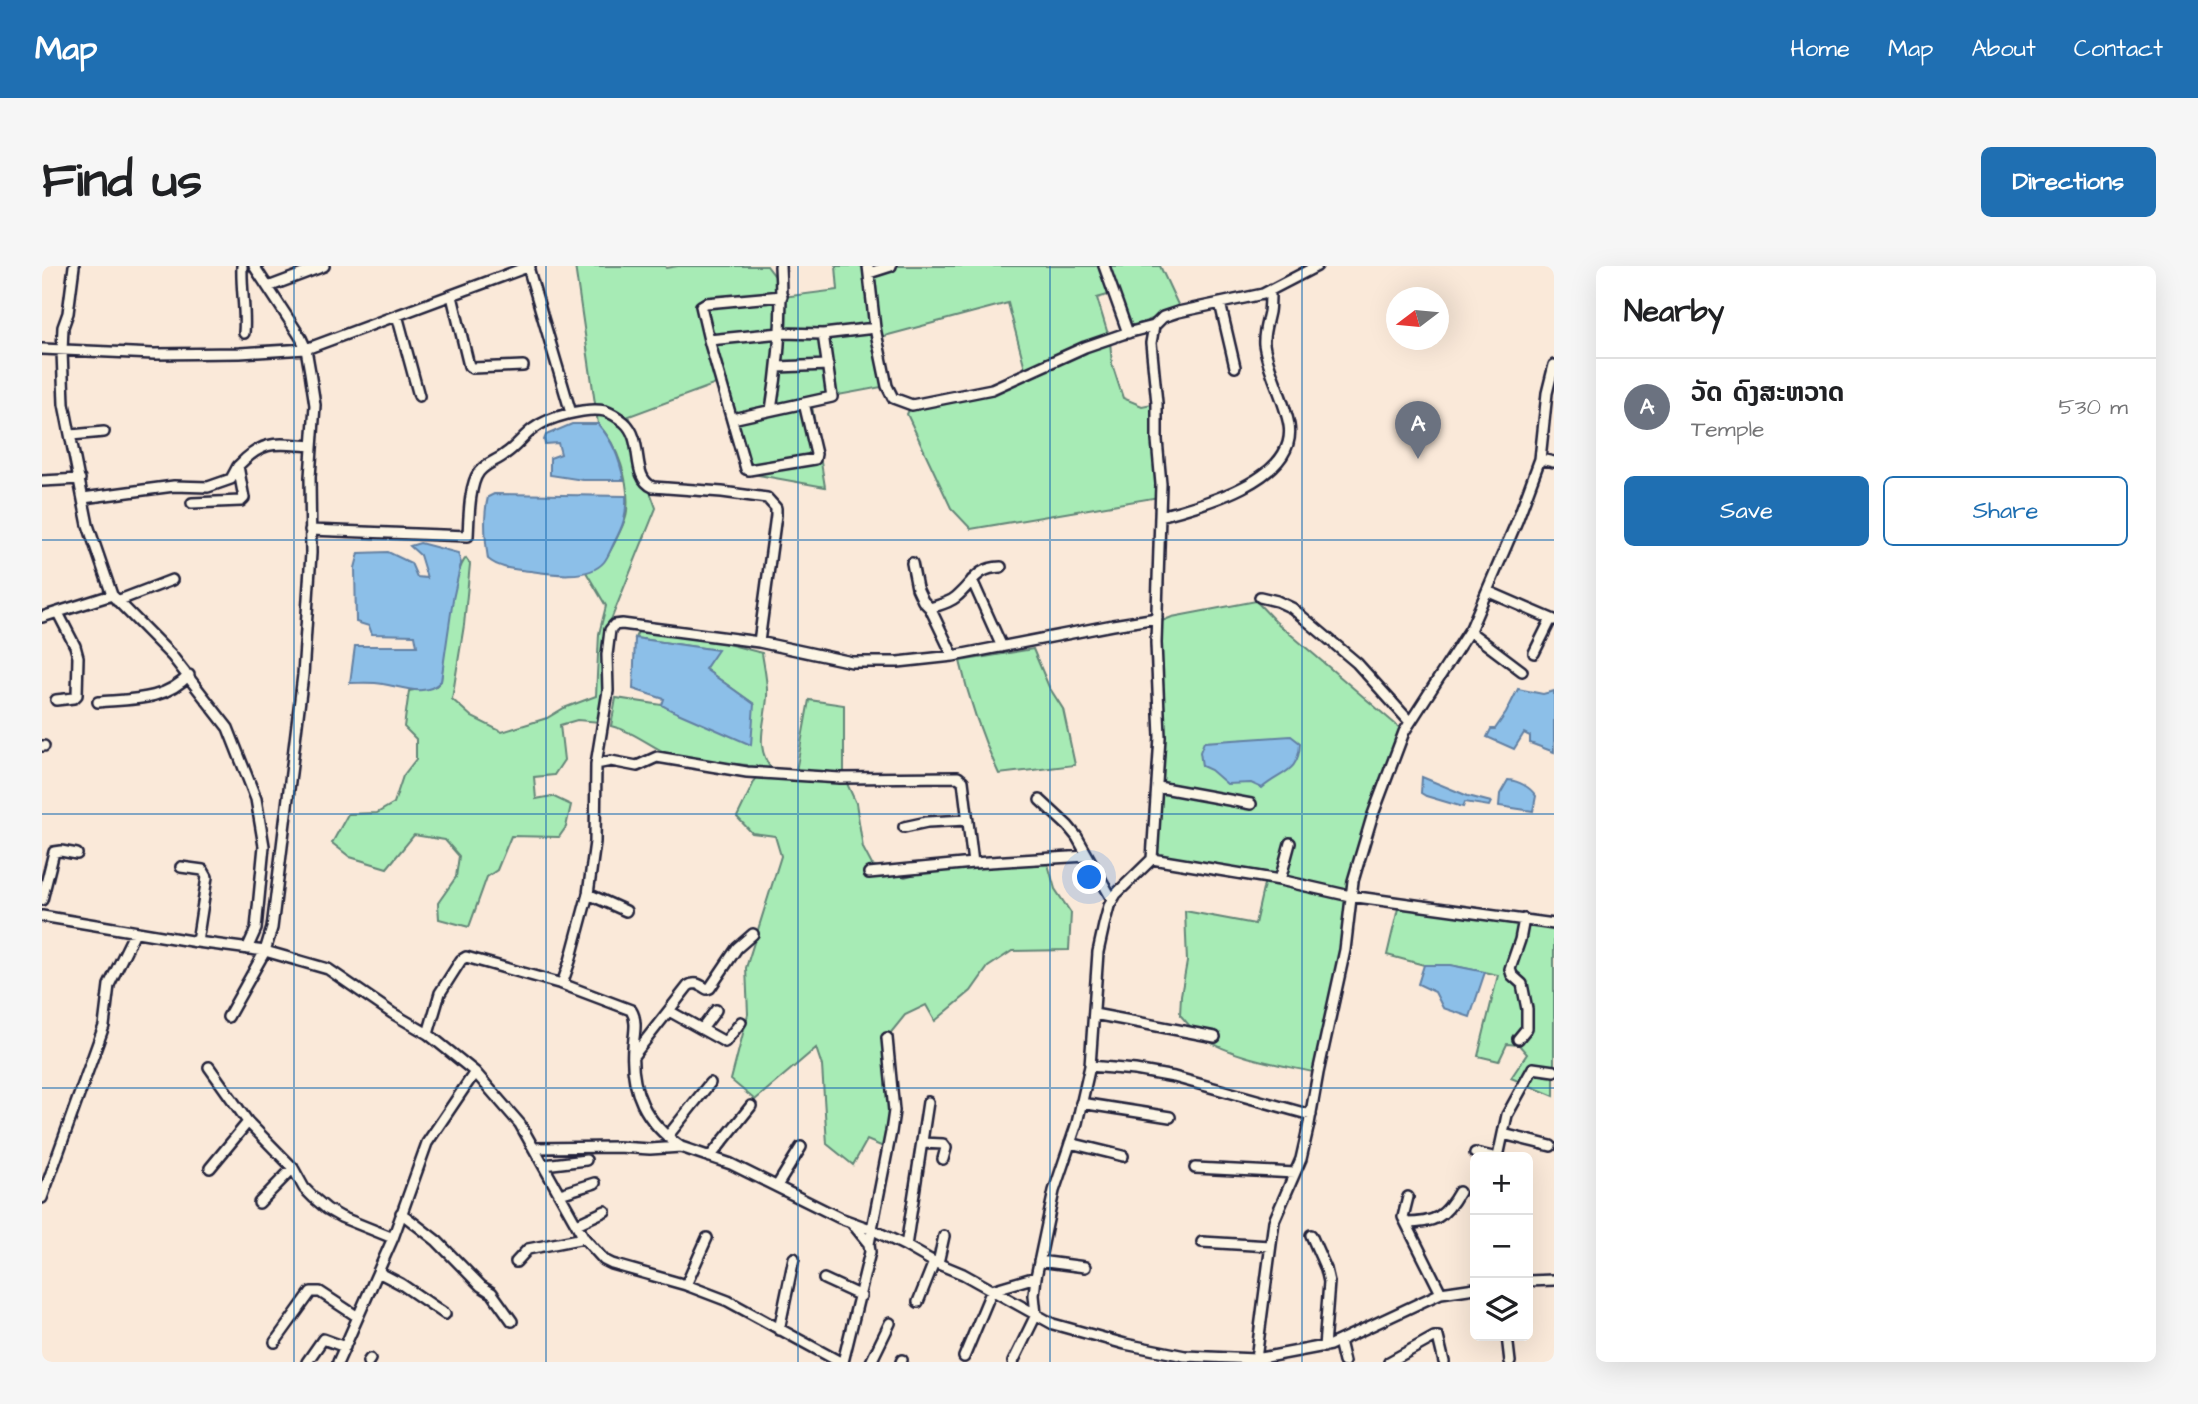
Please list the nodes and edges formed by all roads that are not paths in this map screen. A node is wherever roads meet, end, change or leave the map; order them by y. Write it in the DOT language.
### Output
graph roads {
  1 [pos="74,266"];
  2 [pos="242,266"];
  3 [pos="254,266"];
  4 [pos="324,266"];
  5 [pos="529,266"];
  6 [pos="780,266"];
  7 [pos="891,266"];
  8 [pos="1104,266"];
  9 [pos="1317,266"];
  10 [pos="869,270"];
  11 [pos="268,287"];
  12 [pos="1269,291"];
  13 [pos="452,296"];
  14 [pos="782,296"];
  15 [pos="1220,303"];
  16 [pos="397,316"];
  17 [pos="1154,326"];
  18 [pos="875,328"];
  19 [pos="243,333"];
  20 [pos="781,333"];
  21 [pos="1128,333"];
  22 [pos="823,334"];
  23 [pos="709,340"];
  24 [pos="42,349"];
  25 [pos="306,349"];
  26 [pos="62,351"];
  27 [pos="828,365"];
  28 [pos="1554,365"];
  29 [pos="523,366"];
  30 [pos="778,367"];
  31 [pos="1235,367"];
  32 [pos="419,396"];
  33 [pos="804,403"];
  34 [pos="771,410"];
  35 [pos="571,413"];
  36 [pos="732,419"];
  37 [pos="104,432"];
  38 [pos="71,435"];
  39 [pos="313,446"];
  40 [pos="1540,459"];
  41 [pos="1554,463"];
  42 [pos="238,466"];
  43 [pos="80,479"];
  44 [pos="42,481"];
  45 [pos="83,498"];
  46 [pos="192,503"];
  47 [pos="1160,516"];
  48 [pos="310,530"];
  49 [pos="912,563"];
  50 [pos="1001,567"];
  51 [pos="172,580"];
  52 [pos="972,580"];
  53 [pos="1487,591"];
  54 [pos="1260,597"];
  55 [pos="115,598"];
  56 [pos="930,608"];
  57 [pos="58,613"];
  58 [pos="42,617"];
  59 [pos="1157,618"];
  60 [pos="1553,619"];
  61 [pos="1469,631"];
  62 [pos="760,642"];
  63 [pos="1002,647"];
  64 [pos="1534,653"];
  65 [pos="953,656"];
  66 [pos="1522,671"];
  67 [pos="189,675"];
  68 [pos="56,700"];
  69 [pos="98,702"];
  70 [pos="1410,722"];
  71 [pos="596,764"];
  72 [pos="1158,787"];
  73 [pos="1040,800"];
  74 [pos="1251,804"];
  75 [pos="967,820"];
  76 [pos="904,827"];
  77 [pos="1290,843"];
  78 [pos="77,854"];
  79 [pos="1087,856"];
  80 [pos="1152,859"];
  81 [pos="973,863"];
  82 [pos="181,867"];
  83 [pos="869,873"];
  84 [pos="1280,880"];
  85 [pos="588,894"];
  86 [pos="1350,896"];
  87 [pos="1112,899"];
  88 [pos="42,900"];
  89 [pos="626,911"];
  90 [pos="42,916"];
  91 [pos="1524,919"];
  92 [pos="1554,924"];
  93 [pos="135,932"];
  94 [pos="753,934"];
  95 [pos="197,942"];
  96 [pos="247,949"];
  97 [pos="265,951"];
  98 [pos="562,984"];
  99 [pos="716,1010"];
  100 [pos="669,1011"];
  101 [pos="1094,1014"];
  102 [pos="228,1017"];
  103 [pos="741,1022"];
  104 [pos="702,1029"];
  105 [pos="428,1034"];
  106 [pos="1215,1037"];
  107 [pos="887,1038"];
  108 [pos="1518,1039"];
  109 [pos="632,1056"];
  110 [pos="1090,1066"];
  111 [pos="209,1067"];
  112 [pos="1554,1071"];
  113 [pos="475,1072"];
  114 [pos="710,1083"];
  115 [pos="928,1102"];
  116 [pos="1081,1103"];
  117 [pos="751,1106"];
  118 [pos="1311,1115"];
  119 [pos="1170,1117"];
  120 [pos="248,1122"];
  121 [pos="1503,1134"];
  122 [pos="667,1137"];
  123 [pos="922,1143"];
  124 [pos="1070,1143"];
  125 [pos="1551,1146"];
  126 [pos="681,1147"];
  127 [pos="801,1147"];
  128 [pos="534,1148"];
  129 [pos="1498,1152"];
  130 [pos="1123,1156"];
  131 [pos="710,1157"];
  132 [pos="943,1159"];
  133 [pos="586,1160"];
  134 [pos="544,1164"];
  135 [pos="210,1168"];
  136 [pos="293,1168"];
  137 [pos="1195,1168"];
  138 [pos="1295,1173"];
  139 [pos="595,1183"];
  140 [pos="777,1186"];
  141 [pos="1459,1192"];
  142 [pos="560,1194"];
  143 [pos="1408,1197"];
  144 [pos="42,1198"];
  145 [pos="259,1203"];
  146 [pos="605,1211"];
  147 [pos="401,1213"];
  148 [pos="852,1223"];
  149 [pos="1406,1223"];
  150 [pos="577,1224"];
  151 [pos="873,1230"];
  152 [pos="1311,1235"];
  153 [pos="944,1236"];
  154 [pos="393,1238"];
  155 [pos="584,1238"];
  156 [pos="707,1238"];
  157 [pos="1202,1242"];
  158 [pos="869,1244"];
  159 [pos="906,1246"];
  160 [pos="1270,1246"];
  161 [pos="794,1258"];
  162 [pos="1039,1261"];
  163 [pos="516,1262"];
  164 [pos="936,1263"];
  165 [pos="1085,1267"];
  166 [pos="378,1272"];
  167 [pos="1036,1277"];
  168 [pos="824,1279"];
  169 [pos="1554,1280"];
  170 [pos="1533,1281"];
  171 [pos="686,1285"];
  172 [pos="1470,1288"];
  173 [pos="992,1290"];
  174 [pos="1441,1293"];
  175 [pos="861,1296"];
  176 [pos="918,1302"];
  177 [pos="445,1314"];
  178 [pos="1036,1315"];
  179 [pos="358,1317"];
  180 [pos="512,1321"];
  181 [pos="890,1323"];
  182 [pos="779,1330"];
  183 [pos="1339,1341"];
  184 [pos="1508,1341"];
  185 [pos="275,1342"];
  186 [pos="345,1347"];
  187 [pos="1324,1347"];
  188 [pos="964,1357"];
  189 [pos="1184,1359"];
  190 [pos="1260,1359"];
  191 [pos="307,1362"];
  192 [pos="338,1362"];
  193 [pos="841,1362"];
  194 [pos="871,1362"];
  195 [pos="1013,1362"];
  196 [pos="1344,1362"];
  197 [pos="1389,1362"];
  198 [pos="1444,1362"];
  199 [pos="1510,1362"];
  1 -- 26 [label="street"];
  2 -- 19 [label="street"];
  3 -- 11 [label="street"];
  4 -- 11 [label="street"];
  5 -- 13 [label="street"];
  5 -- 35 [label="street"];
  6 -- 14 [label="street"];
  7 -- 10 [label="street"];
  8 -- 21 [label="street"];
  9 -- 12 [label="street"];
  10 -- 18 [label="street"];
  11 -- 25 [label="street"];
  12 -- 15 [label="street"];
  12 -- 47 [label="street"];
  13 -- 16 [label="street"];
  13 -- 29 [label="street"];
  14 -- 20 [label="street"];
  14 -- 23 [label="street"];
  15 -- 17 [label="street"];
  15 -- 31 [label="street"];
  16 -- 25 [label="street"];
  16 -- 32 [label="street"];
  17 -- 21 [label="street"];
  17 -- 47 [label="street"];
  18 -- 21 [label="street"];
  18 -- 22 [label="street"];
  20 -- 22 [label="street"];
  20 -- 23 [label="street"];
  20 -- 30 [label="street"];
  22 -- 27 [label="street"];
  23 -- 36 [label="street"];
  24 -- 26 [label="street"];
  25 -- 26 [label="street"];
  25 -- 39 [label="street"];
  26 -- 38 [label="street"];
  27 -- 30 [label="street"];
  27 -- 33 [label="street"];
  28 -- 40 [label="street"];
  30 -- 34 [label="street"];
  33 -- 34 [label="street"];
  33 -- 36 [label="street"];
  34 -- 36 [label="street"];
  35 -- 48 [label="street"];
  35 -- 62 [label="street"];
  37 -- 38 [label="street"];
  38 -- 43 [label="street"];
  39 -- 42 [label="street"];
  39 -- 48 [label="street"];
  40 -- 41 [label="street"];
  40 -- 53 [label="street"];
  42 -- 45 [label="street"];
  42 -- 46 [label="street"];
  43 -- 44 [label="street"];
  43 -- 45 [label="street"];
  45 -- 55 [label="street"];
  47 -- 59 [label="street"];
  48 -- 97 [label="street"];
  49 -- 56 [label="street"];
  50 -- 52 [label="street"];
  51 -- 55 [label="street"];
  52 -- 56 [label="street"];
  52 -- 63 [label="street"];
  53 -- 60 [label="street"];
  53 -- 61 [label="street"];
  54 -- 70 [label="street"];
  55 -- 57 [label="street"];
  55 -- 67 [label="street"];
  56 -- 65 [label="street"];
  57 -- 58 [label="street"];
  57 -- 68 [label="street"];
  59 -- 63 [label="street"];
  59 -- 72 [label="street"];
  60 -- 64 [label="street"];
  61 -- 66 [label="street"];
  61 -- 70 [label="street"];
  62 -- 65 [label="street"];
  62 -- 71 [label="street"];
  63 -- 65 [label="street"];
  67 -- 69 [label="street"];
  67 -- 96 [label="street"];
  70 -- 86 [label="street"];
  71 -- 75 [label="street"];
  71 -- 85 [label="street"];
  72 -- 74 [label="street"];
  72 -- 80 [label="street"];
  73 -- 79 [label="street"];
  75 -- 76 [label="street"];
  75 -- 81 [label="street"];
  77 -- 84 [label="street"];
  78 -- 88 [label="street"];
  79 -- 81 [label="street"];
  79 -- 87 [label="street"];
  80 -- 84 [label="street"];
  80 -- 87 [label="street"];
  81 -- 83 [label="street"];
  82 -- 95 [label="street"];
  84 -- 86 [label="street"];
  85 -- 89 [label="street"];
  85 -- 98 [label="street"];
  86 -- 91 [label="street"];
  86 -- 118 [label="street"];
  87 -- 101 [label="street"];
  90 -- 93 [label="street"];
  91 -- 92 [label="street"];
  91 -- 108 [label="street"];
  93 -- 95 [label="street"];
  93 -- 144 [label="street"];
  94 -- 100 [label="street"];
  95 -- 96 [label="street"];
  96 -- 97 [label="street"];
  97 -- 102 [label="street"];
  97 -- 105 [label="street"];
  98 -- 105 [label="street"];
  98 -- 109 [label="street"];
  99 -- 104 [label="street"];
  100 -- 104 [label="street"];
  100 -- 109 [label="street"];
  101 -- 106 [label="street"];
  101 -- 110 [label="street"];
  103 -- 104 [label="street"];
  105 -- 113 [label="street"];
  107 -- 151 [label="street"];
  109 -- 122 [label="street"];
  110 -- 116 [label="street"];
  110 -- 118 [label="street"];
  111 -- 120 [label="street"];
  112 -- 121 [label="street"];
  113 -- 128 [label="street"];
  113 -- 147 [label="street"];
  114 -- 122 [label="street"];
  115 -- 123 [label="street"];
  116 -- 119 [label="street"];
  116 -- 124 [label="street"];
  117 -- 131 [label="street"];
  118 -- 138 [label="street"];
  120 -- 135 [label="street"];
  120 -- 136 [label="street"];
  121 -- 125 [label="street"];
  121 -- 129 [label="street"];
  122 -- 126 [label="street"];
  123 -- 132 [label="street"];
  123 -- 159 [label="street"];
  124 -- 130 [label="street"];
  124 -- 162 [label="street"];
  126 -- 128 [label="street"];
  126 -- 131 [label="street"];
  127 -- 140 [label="street"];
  128 -- 134 [label="street"];
  131 -- 140 [label="street"];
  133 -- 134 [label="street"];
  134 -- 142 [label="street"];
  136 -- 145 [label="street"];
  136 -- 154 [label="street"];
  137 -- 138 [label="street"];
  138 -- 160 [label="street"];
  139 -- 142 [label="street"];
  140 -- 148 [label="street"];
  141 -- 149 [label="street"];
  142 -- 150 [label="street"];
  143 -- 149 [label="street"];
  146 -- 150 [label="street"];
  147 -- 154 [label="street"];
  147 -- 180 [label="street"];
  148 -- 151 [label="street"];
  148 -- 158 [label="street"];
  149 -- 174 [label="street"];
  150 -- 155 [label="street"];
  151 -- 158 [label="street"];
  151 -- 159 [label="street"];
  152 -- 187 [label="street"];
  153 -- 164 [label="street"];
  154 -- 166 [label="street"];
  155 -- 163 [label="street"];
  155 -- 171 [label="street"];
  156 -- 171 [label="street"];
  157 -- 160 [label="street"];
  158 -- 175 [label="street"];
  159 -- 164 [label="street"];
  160 -- 190 [label="street"];
  161 -- 182 [label="street"];
  162 -- 165 [label="street"];
  162 -- 167 [label="street"];
  164 -- 173 [label="street"];
  164 -- 176 [label="street"];
  166 -- 177 [label="street"];
  166 -- 179 [label="street"];
  167 -- 173 [label="street"];
  167 -- 178 [label="street"];
  168 -- 175 [label="street"];
  169 -- 170 [label="street"];
  171 -- 182 [label="street"];
  172 -- 174 [label="street"];
  173 -- 178 [label="street"];
  173 -- 188 [label="street"];
  174 -- 183 [label="street"];
  175 -- 193 [label="street"];
  178 -- 189 [label="street"];
  178 -- 195 [label="street"];
  179 -- 185 [label="street"];
  179 -- 186 [label="street"];
  181 -- 194 [label="street"];
  182 -- 193 [label="street"];
  183 -- 187 [label="street"];
  183 -- 196 [label="street"];
  184 -- 199 [label="street"];
  186 -- 191 [label="street"];
  186 -- 192 [label="street"];
  187 -- 190 [label="street"];
  189 -- 190 [label="street"];
  197 -- 198 [label="street"];
}
